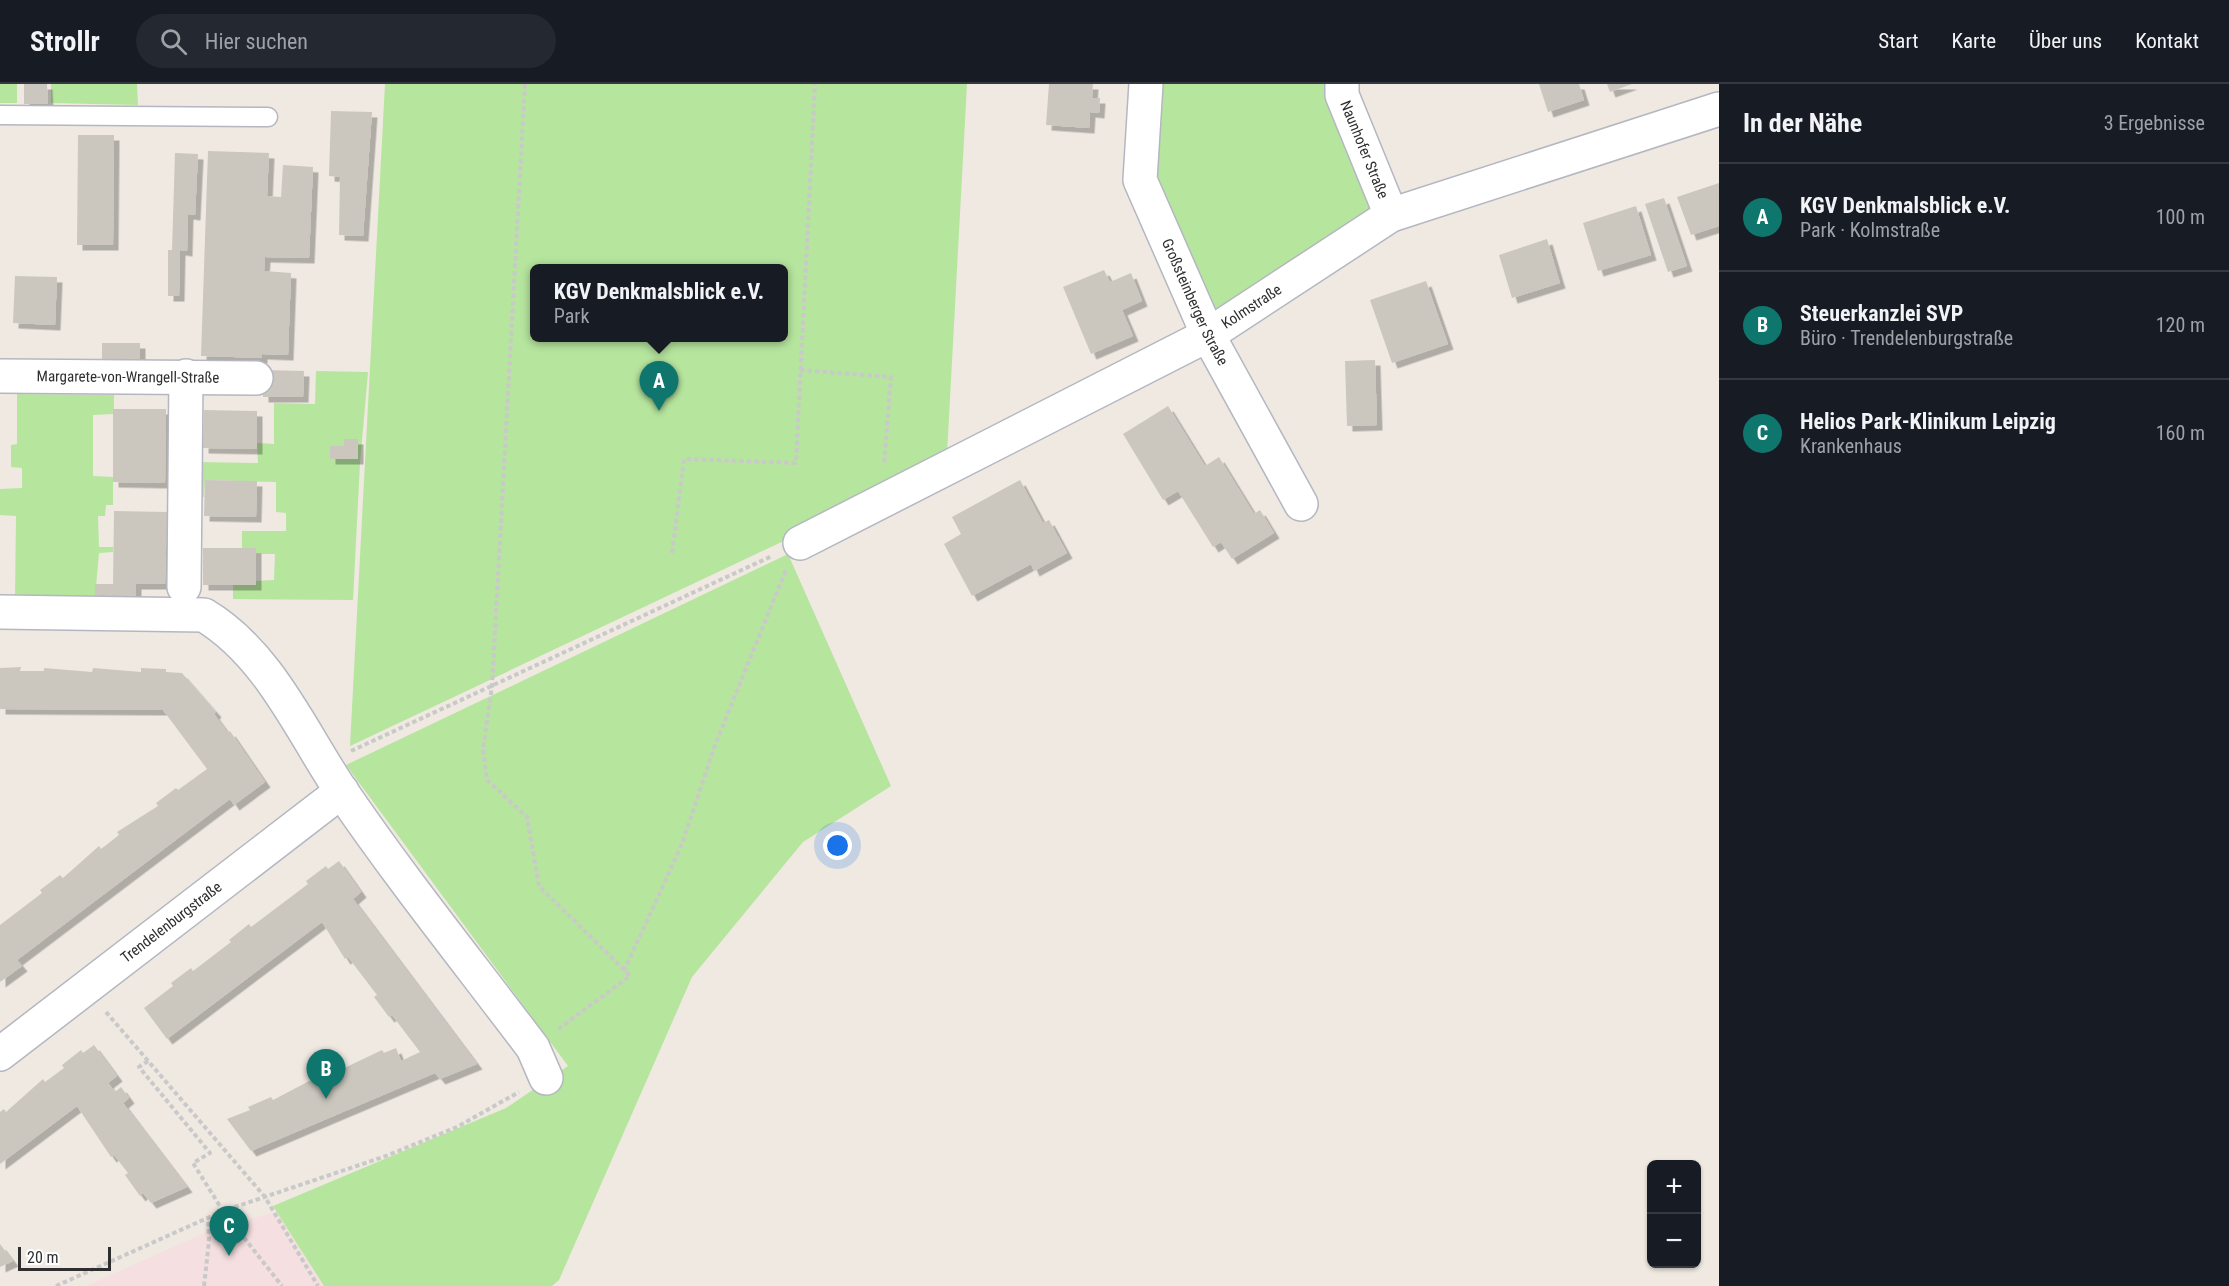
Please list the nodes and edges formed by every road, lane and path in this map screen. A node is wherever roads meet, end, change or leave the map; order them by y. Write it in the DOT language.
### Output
graph roads {
  1 [pos="525,84"];
  2 [pos="816,84"];
  3 [pos="1146,84"];
  4 [pos="1342,84"];
  5 [pos="1719,110"];
  6 [pos="0,115"];
  7 [pos="268,117"];
  8 [pos="1391,215"];
  9 [pos="1208,335"];
  10 [pos="800,370"];
  11 [pos="0,376"];
  12 [pos="186,376"];
  13 [pos="256,378"];
  14 [pos="894,497"];
  15 [pos="1301,504"];
  16 [pos="800,543"];
  17 [pos="672,553"];
  18 [pos="184,586"];
  19 [pos="0,612"];
  20 [pos="492,686"];
  21 [pos="325,763"];
  22 [pos="342,791"];
  23 [pos="624,970"];
  24 [pos="86,988"];
  25 [pos="533,1048"];
  26 [pos="0,1054"];
  27 [pos="148,1061"];
  28 [pos="546,1078"];
  29 [pos="265,1197"];
  30 [pos="223,1211"];
  31 [pos="208,1218"];
  32 [pos="56,1286"];
  33 [pos="204,1286"];
  34 [pos="282,1286"];
  35 [pos="318,1286"];
  1 -- 20 [label="path"];
  2 -- 10 [label="path"];
  3 -- 9 [label="street, Großsteinberger Straße"];
  4 -- 8 [label="street, Naunhofer Straße"];
  5 -- 8 [label="street, Kolmstraße"];
  6 -- 7 [label="lane"];
  8 -- 9 [label="street, Kolmstraße"];
  9 -- 14 [label="street, Kolmstraße"];
  9 -- 15 [label="street, Großsteinberger Straße"];
  10 -- 14 [label="path"];
  10 -- 17 [label="path"];
  11 -- 12 [label="street, Margarete-von-Wrangell-Straße"];
  12 -- 13 [label="street, Margarete-von-Wrangell-Straße"];
  12 -- 18 [label="street"];
  14 -- 16 [label="street, Kolmstraße"];
  16 -- 20 [label="path"];
  16 -- 23 [label="path"];
  19 -- 21 [label="street"];
  20 -- 21 [label="path"];
  20 -- 23 [label="path"];
  21 -- 22 [label="street"];
  22 -- 24 [label="street, Trendelenburgstraße"];
  22 -- 25 [label="street"];
  23 -- 25 [label="path"];
  24 -- 26 [label="street, Trendelenburgstraße"];
  24 -- 27 [label="path"];
  25 -- 28 [label="street"];
  27 -- 29 [label="path"];
  27 -- 30 [label="path"];
  28 -- 29 [label="path"];
  29 -- 30 [label="path"];
  29 -- 35 [label="path"];
  30 -- 31 [label="path"];
  30 -- 34 [label="path"];
  31 -- 32 [label="path"];
  31 -- 33 [label="path"];
}
